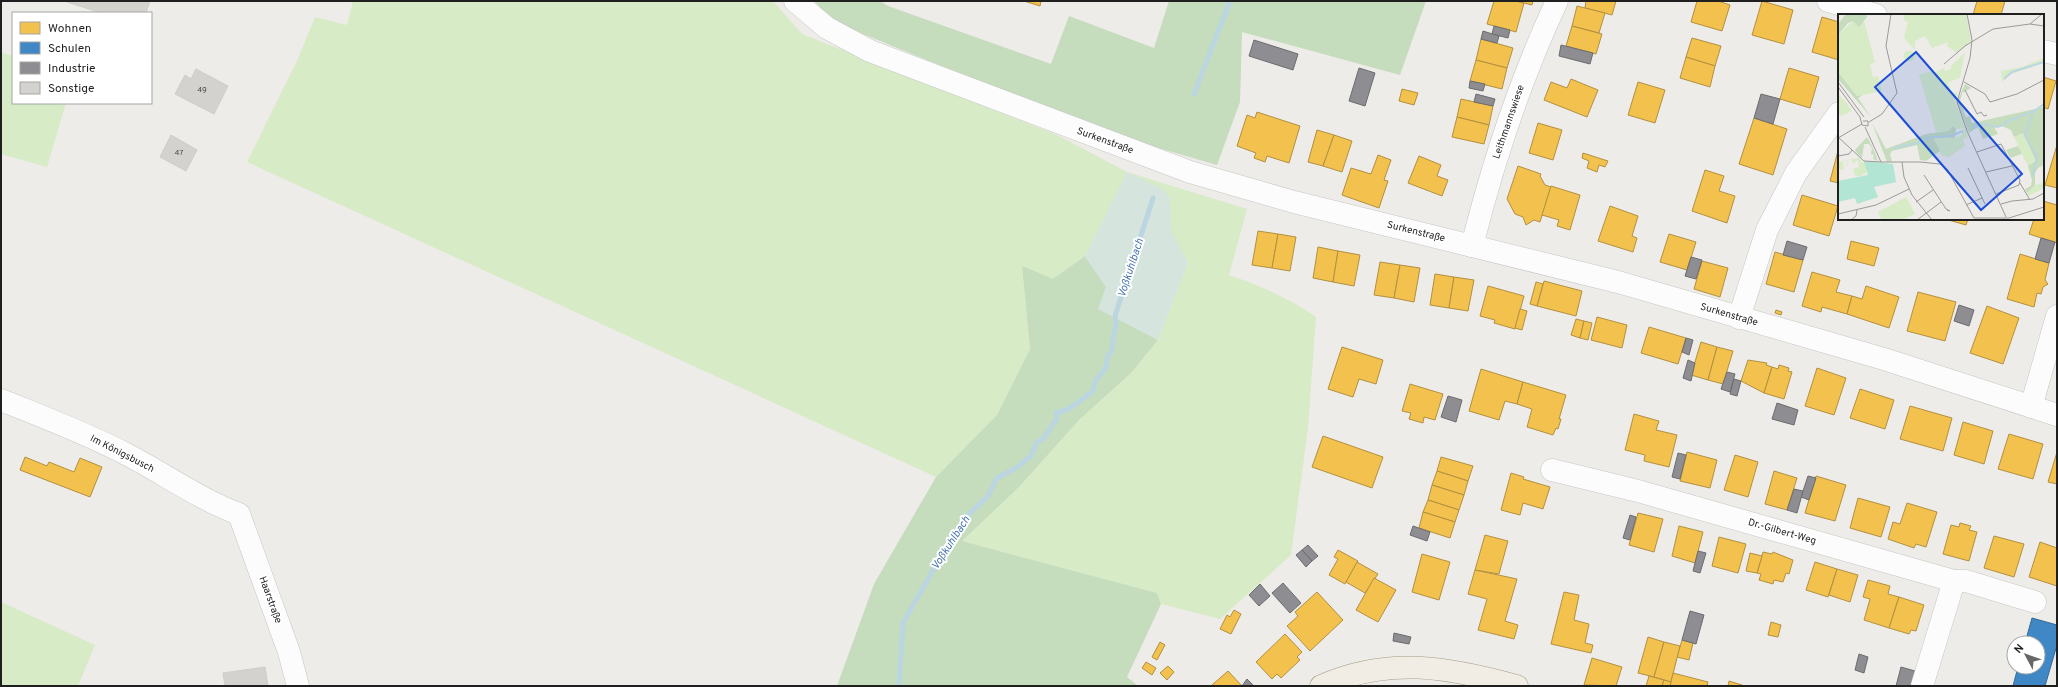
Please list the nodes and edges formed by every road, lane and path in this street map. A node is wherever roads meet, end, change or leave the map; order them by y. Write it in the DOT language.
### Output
graph roads {
  1 [pos="795,1"];
  2 [pos="1557,1"];
  3 [pos="1828,1"];
  4 [pos="1873,14"];
  5 [pos="2044,51"];
  6 [pos="2057,54"];
  7 [pos="1838,114"];
  8 [pos="1472,246"];
  9 [pos="2057,316"];
  10 [pos="1739,318"];
  11 [pos="1,400"];
  12 [pos="2031,407"];
  13 [pos="2057,415"];
  14 [pos="1552,470"];
  15 [pos="239,514"];
  16 [pos="1954,581"];
  17 [pos="2035,602"];
  18 [pos="298,686"];
  19 [pos="1321,686"];
  20 [pos="1517,686"];
  21 [pos="1922,686"];
  1 -- 8 [label="street, Surkenstraße"];
  2 -- 8 [label="street, Leithmannswiese"];
  3 -- 4 [label="street"];
  5 -- 6 [label="street"];
  7 -- 10 [label="street"];
  8 -- 10 [label="street, Surkenstraße"];
  9 -- 12 [label="street"];
  10 -- 12 [label="street, Surkenstraße"];
  11 -- 15 [label="street, Im Königsbusch"];
  12 -- 13 [label="street, Surkenstraße"];
  14 -- 16 [label="street, Dr.-Gilbert-Weg"];
  15 -- 18 [label="street, Haarstraße"];
  16 -- 17 [label="street, Dr.-Gilbert-Weg"];
  16 -- 21 [label="street"];
  19 -- 20 [label="main road"];
}
